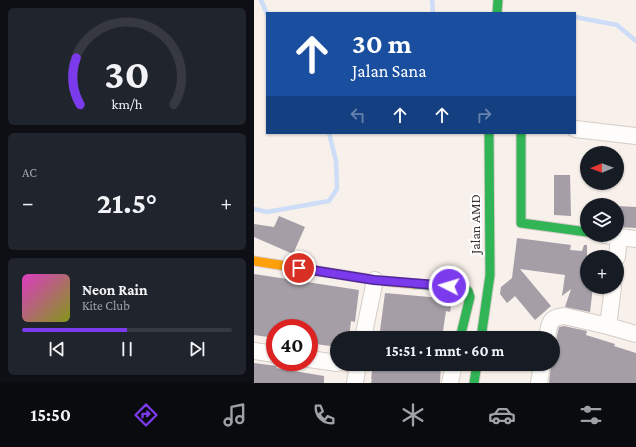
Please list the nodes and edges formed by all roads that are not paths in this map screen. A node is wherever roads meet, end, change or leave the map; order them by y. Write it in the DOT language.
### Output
graph roads {
  1 [pos="498,0"];
  2 [pos="497,12"];
  3 [pos="576,129"];
  4 [pos="489,134"];
  5 [pos="521,134"];
  6 [pos="636,136"];
  7 [pos="580,231"];
  8 [pos="624,238"];
  9 [pos="636,239"];
  10 [pos="254,261"];
  11 [pos="374,280"];
  12 [pos="612,294"];
  13 [pos="608,326"];
  14 [pos="364,331"];
  15 [pos="462,331"];
  16 [pos="482,331"];
  17 [pos="548,331"];
  18 [pos="636,334"];
  19 [pos="254,351"];
  20 [pos="266,353"];
  21 [pos="318,360"];
  22 [pos="330,362"];
  23 [pos="354,371"];
  24 [pos="453,371"];
  25 [pos="476,371"];
  26 [pos="541,371"];
  27 [pos="355,383"];
  28 [pos="450,383"];
  29 [pos="474,383"];
  30 [pos="539,383"];
  1 -- 2 [label="street"];
  3 -- 6 [label="street"];
  4 -- 16 [label="street, Jalan AMD"];
  5 -- 7 [label="street"];
  8 -- 9 [label="street"];
  10 -- 11 [label="street"];
  11 -- 14 [label="street"];
  11 -- 15 [label="street"];
  12 -- 13 [label="street"];
  13 -- 17 [label="street"];
  13 -- 18 [label="street"];
  19 -- 20 [label="street"];
  21 -- 22 [label="street"];
  23 -- 27 [label="street"];
  24 -- 28 [label="street"];
  25 -- 29 [label="street"];
  26 -- 30 [label="street"];
}
